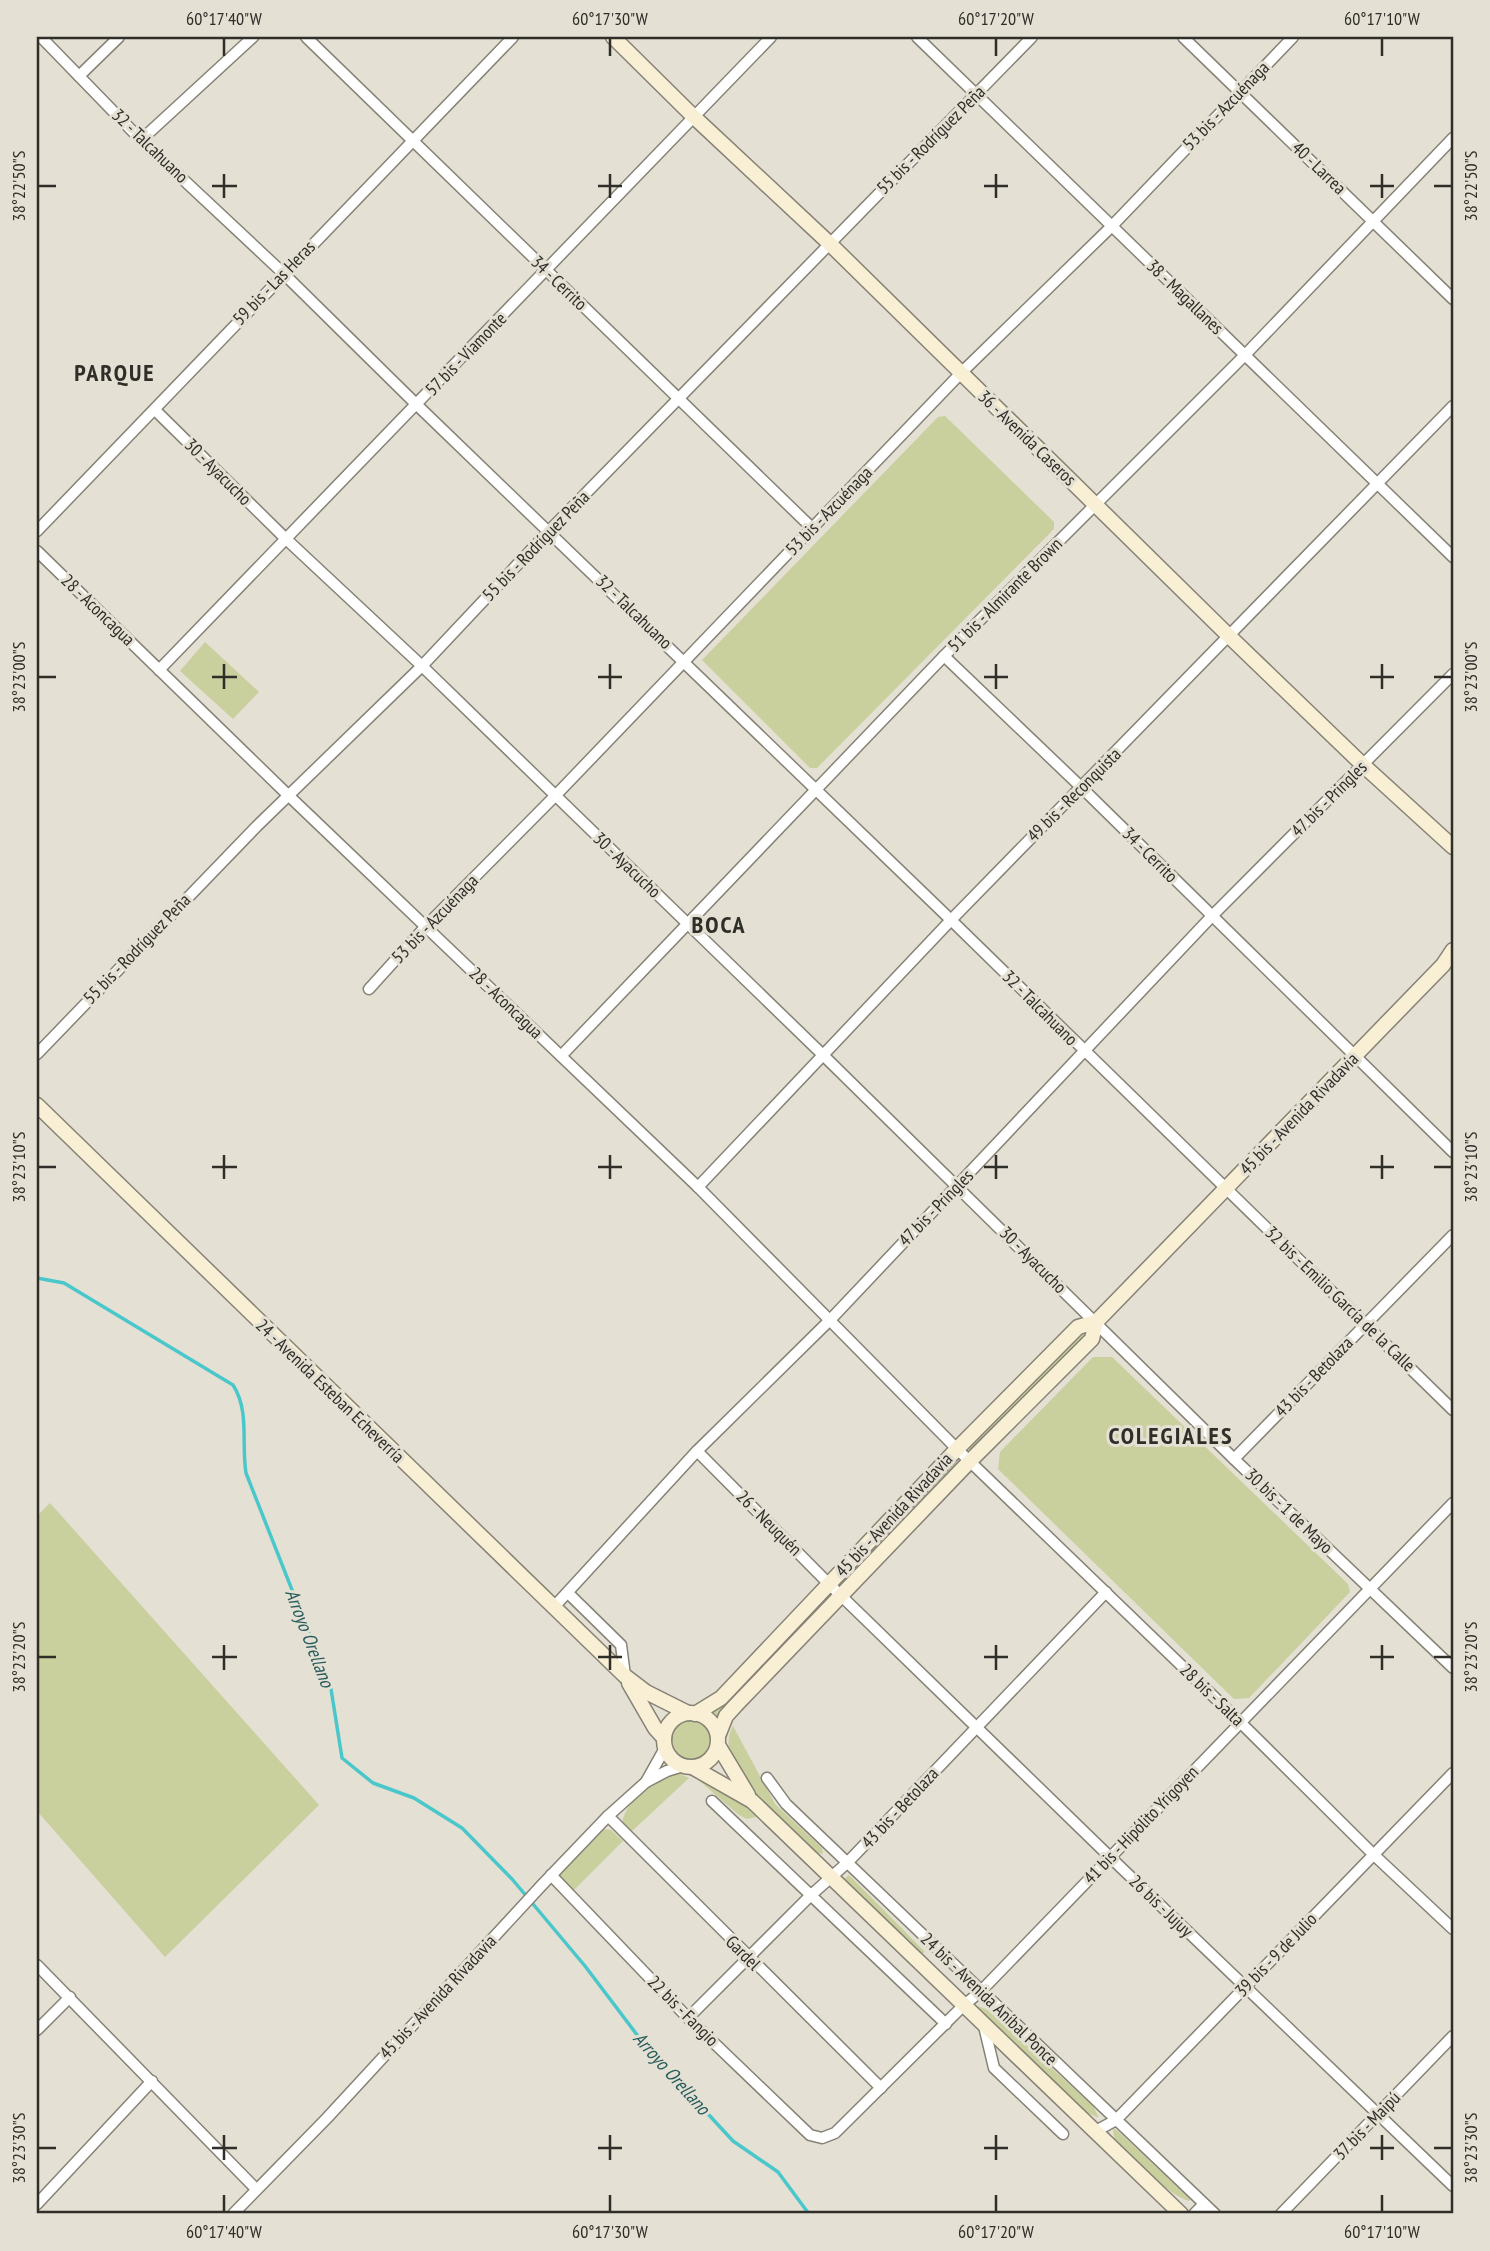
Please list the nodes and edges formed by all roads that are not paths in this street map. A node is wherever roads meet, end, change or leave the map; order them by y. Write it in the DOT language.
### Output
graph roads {
  1 [pos="41,37"];
  2 [pos="119,37"];
  3 [pos="253,37"];
  4 [pos="306,37"];
  5 [pos="513,37"];
  6 [pos="613,37"];
  7 [pos="771,37"];
  8 [pos="917,37"];
  9 [pos="1032,37"];
  10 [pos="1183,37"];
  11 [pos="1293,37"];
  12 [pos="79,76"];
  13 [pos="1240,92"];
  14 [pos="975,94"];
  15 [pos="693,116"];
  16 [pos="1453,138"];
  17 [pos="141,140"];
  18 [pos="413,140"];
  19 [pos="1373,219"];
  20 [pos="1111,227"];
  21 [pos="830,243"];
  22 [pos="547,271"];
  23 [pos="283,273"];
  24 [pos="1453,299"];
  25 [pos="1245,355"];
  26 [pos="961,373"];
  27 [pos="679,399"];
  28 [pos="417,405"];
  29 [pos="1453,406"];
  30 [pos="155,410"];
  31 [pos="1377,484"];
  32 [pos="1096,505"];
  33 [pos="812,528"];
  34 [pos="37,531"];
  35 [pos="549,531"];
  36 [pos="285,538"];
  37 [pos="37,551"];
  38 [pos="1453,557"];
  39 [pos="1230,637"];
  40 [pos="944,656"];
  41 [pos="684,661"];
  42 [pos="422,666"];
  43 [pos="159,670"];
  44 [pos="1453,674"];
  45 [pos="1363,765"];
  46 [pos="1081,787"];
  47 [pos="816,791"];
  48 [pos="289,796"];
  49 [pos="556,796"];
  50 [pos="1448,843"];
  51 [pos="1453,858"];
  52 [pos="1212,916"];
  53 [pos="951,920"];
  54 [pos="688,924"];
  55 [pos="426,926"];
  56 [pos="1453,950"];
  57 [pos="1448,962"];
  58 [pos="369,989"];
  59 [pos="1085,1052"];
  60 [pos="37,1054"];
  61 [pos="561,1056"];
  62 [pos="824,1056"];
  63 [pos="1355,1056"];
  64 [pos="37,1105"];
  65 [pos="1453,1152"];
  66 [pos="957,1185"];
  67 [pos="698,1187"];
  68 [pos="1227,1188"];
  69 [pos="1453,1235"];
  70 [pos="831,1319"];
  71 [pos="1096,1322"];
  72 [pos="1366,1323"];
  73 [pos="1453,1410"];
  74 [pos="957,1449"];
  75 [pos="697,1451"];
  76 [pos="1234,1460"];
  77 [pos="970,1461"];
  78 [pos="1453,1503"];
  79 [pos="829,1584"];
  80 [pos="1370,1589"];
  81 [pos="1106,1592"];
  82 [pos="569,1594"];
  83 [pos="841,1594"];
  84 [pos="554,1608"];
  85 [pos="1453,1668"];
  86 [pos="625,1676"];
  87 [pos="691,1714"];
  88 [pos="1240,1722"];
  89 [pos="977,1726"];
  90 [pos="718,1740"];
  91 [pos="664,1743"];
  92 [pos="688,1767"];
  93 [pos="1453,1773"];
  94 [pos="767,1778"];
  95 [pos="646,1782"];
  96 [pos="712,1801"];
  97 [pos="752,1801"];
  98 [pos="608,1816"];
  99 [pos="1373,1854"];
  100 [pos="1110,1857"];
  101 [pos="847,1863"];
  102 [pos="551,1875"];
  103 [pos="832,1878"];
  104 [pos="810,1895"];
  105 [pos="1453,1929"];
  106 [pos="747,1957"];
  107 [pos="37,1965"];
  108 [pos="1245,1988"];
  109 [pos="981,1991"];
  110 [pos="69,1997"];
  111 [pos="963,2006"];
  112 [pos="688,2018"];
  113 [pos="946,2024"];
  114 [pos="984,2026"];
  115 [pos="37,2030"];
  116 [pos="1453,2036"];
  117 [pos="152,2081"];
  118 [pos="881,2088"];
  119 [pos="1379,2114"];
  120 [pos="1116,2120"];
  121 [pos="1094,2132"];
  122 [pos="1063,2134"];
  123 [pos="822,2138"];
  124 [pos="1453,2186"];
  125 [pos="256,2189"];
  126 [pos="37,2204"];
  127 [pos="1204,2204"];
  128 [pos="233,2214"];
  129 [pos="1181,2214"];
  130 [pos="1194,2214"];
  131 [pos="1215,2214"];
  132 [pos="1280,2214"];
  1 -- 12 [label="street, 32 - Talcahuano"];
  2 -- 12 [label="street"];
  3 -- 17 [label="street"];
  4 -- 18 [label="street, 34 - Cerrito"];
  5 -- 18 [label="street, 59 bis - Las Heras"];
  6 -- 15 [label="main road, 36 - Avenida Caseros"];
  7 -- 15 [label="street, 57 bis - Viamonte"];
  8 -- 14 [label="street, 38 - Magallanes"];
  9 -- 14 [label="street, 55 bis - Rodríguez Peña"];
  10 -- 13 [label="street, 40 - Larrea"];
  11 -- 13 [label="street, 53 bis - Azcuénaga"];
  12 -- 17 [label="street, 32 - Talcahuano"];
  13 -- 19 [label="street, 40 - Larrea"];
  13 -- 20 [label="street, 53 bis - Azcuénaga"];
  14 -- 20 [label="street, 38 - Magallanes"];
  14 -- 21 [label="street, 55 bis - Rodríguez Peña"];
  15 -- 21 [label="main road, 36 - Avenida Caseros"];
  15 -- 22 [label="street, 57 bis - Viamonte"];
  16 -- 19 [label="street, 51 bis - Almirante Brown"];
  17 -- 23 [label="street, 32 - Talcahuano"];
  18 -- 22 [label="street, 34 - Cerrito"];
  18 -- 23 [label="street, 59 bis - Las Heras"];
  19 -- 24 [label="street, 40 - Larrea"];
  19 -- 25 [label="street, 51 bis - Almirante Brown"];
  20 -- 25 [label="street, 38 - Magallanes"];
  20 -- 26 [label="street, 53 bis - Azcuénaga"];
  21 -- 26 [label="main road, 36 - Avenida Caseros"];
  21 -- 27 [label="street, 55 bis - Rodríguez Peña"];
  22 -- 27 [label="street, 34 - Cerrito"];
  22 -- 28 [label="street, 57 bis - Viamonte"];
  23 -- 28 [label="street, 32 - Talcahuano"];
  23 -- 30 [label="street, 59 bis - Las Heras"];
  25 -- 31 [label="street, 38 - Magallanes"];
  25 -- 32 [label="street, 51 bis - Almirante Brown"];
  26 -- 32 [label="main road, 36 - Avenida Caseros"];
  26 -- 33 [label="street, 53 bis - Azcuénaga"];
  27 -- 33 [label="street, 34 - Cerrito"];
  27 -- 35 [label="street, 55 bis - Rodríguez Peña"];
  28 -- 35 [label="street, 32 - Talcahuano"];
  28 -- 36 [label="street, 57 bis - Viamonte"];
  29 -- 31 [label="street, 49 bis - Reconquista"];
  30 -- 34 [label="street, 59 bis - Las Heras"];
  30 -- 36 [label="street, 30 - Ayacucho"];
  31 -- 38 [label="street, 38 - Magallanes"];
  31 -- 39 [label="street, 49 bis - Reconquista"];
  32 -- 39 [label="main road, 36 - Avenida Caseros"];
  32 -- 40 [label="street, 51 bis - Almirante Brown"];
  33 -- 41 [label="street, 53 bis - Azcuénaga"];
  35 -- 41 [label="street, 32 - Talcahuano"];
  35 -- 42 [label="street, 55 bis - Rodríguez Peña"];
  36 -- 42 [label="street, 30 - Ayacucho"];
  36 -- 43 [label="street, 57 bis - Viamonte"];
  37 -- 43 [label="street, 28 - Aconcagua"];
  39 -- 45 [label="main road, 36 - Avenida Caseros"];
  39 -- 46 [label="street, 49 bis - Reconquista"];
  40 -- 46 [label="street, 34 - Cerrito"];
  40 -- 47 [label="street, 51 bis - Almirante Brown"];
  41 -- 47 [label="street, 32 - Talcahuano"];
  41 -- 49 [label="street, 53 bis - Azcuénaga"];
  42 -- 48 [label="street, 55 bis - Rodríguez Peña"];
  42 -- 49 [label="street, 30 - Ayacucho"];
  43 -- 48 [label="street, 28 - Aconcagua"];
  44 -- 45 [label="street, 47 bis - Pringles"];
  45 -- 50 [label="main road, 36 - Avenida Caseros"];
  45 -- 52 [label="street, 47 bis - Pringles"];
  46 -- 52 [label="street, 34 - Cerrito"];
  46 -- 53 [label="street, 49 bis - Reconquista"];
  47 -- 53 [label="street, 32 - Talcahuano"];
  47 -- 54 [label="street, 51 bis - Almirante Brown"];
  48 -- 55 [label="street, 28 - Aconcagua"];
  48 -- 60 [label="street, 55 bis - Rodríguez Peña"];
  49 -- 54 [label="street, 30 - Ayacucho"];
  49 -- 55 [label="street, 53 bis - Azcuénaga"];
  50 -- 51 [label="main road, 36 - Avenida Caseros"];
  52 -- 59 [label="street, 47 bis - Pringles"];
  52 -- 63 [label="street, 34 - Cerrito"];
  53 -- 59 [label="street, 32 - Talcahuano"];
  53 -- 62 [label="street, 49 bis - Reconquista"];
  54 -- 61 [label="street, 51 bis - Almirante Brown"];
  54 -- 62 [label="street, 30 - Ayacucho"];
  55 -- 58 [label="street, 53 bis - Azcuénaga"];
  55 -- 61 [label="street, 28 - Aconcagua"];
  56 -- 57 [label="main road, 45 bis - Avenida Rivadavia"];
  57 -- 63 [label="main road, 45 bis - Avenida Rivadavia"];
  59 -- 66 [label="street, 47 bis - Pringles"];
  59 -- 68 [label="street, 32 - Talcahuano"];
  61 -- 67 [label="street, 28 - Aconcagua"];
  62 -- 66 [label="street, 30 - Ayacucho"];
  62 -- 67 [label="street, 49 bis - Reconquista"];
  63 -- 65 [label="street, 34 - Cerrito"];
  63 -- 68 [label="main road, 45 bis - Avenida Rivadavia"];
  64 -- 84 [label="main road, 24 - Avenida Esteban Echeverría"];
  66 -- 70 [label="street, 47 bis - Pringles"];
  66 -- 71 [label="street, 30 - Ayacucho"];
  67 -- 70 [label="street, 28 - Aconcagua"];
  68 -- 71 [label="main road, 45 bis - Avenida Rivadavia"];
  68 -- 72 [label="street, 32 bis - Emilio García de la Calle"];
  69 -- 72 [label="street, 43 bis - Betolaza"];
  70 -- 74 [label="street, 28 - Aconcagua"];
  70 -- 75 [label="street, 47 bis - Pringles"];
  71 -- 74 [label="main road, 45 bis - Avenida Rivadavia"];
  71 -- 76 [label="street, 30 bis - 1 de Mayo"];
  71 -- 77 [label="main road, 45 bis - Avenida Rivadavia"];
  72 -- 73 [label="street, 32 bis - Emilio García de la Calle"];
  72 -- 76 [label="street, 43 bis - Betolaza"];
  74 -- 77 [label="street, 28 - Aconcagua"];
  74 -- 79 [label="main road, 45 bis - Avenida Rivadavia"];
  75 -- 79 [label="street, 26 - Neuquén"];
  75 -- 82 [label="street, 47 bis - Pringles"];
  76 -- 80 [label="street, 30 bis - 1 de Mayo"];
  77 -- 81 [label="street, 28 bis - Salta"];
  77 -- 83 [label="main road, 45 bis - Avenida Rivadavia"];
  78 -- 80 [label="street, 41 bis - Hipólito Yrigoyen"];
  79 -- 83 [label="street, 26 - Neuquén"];
  79 -- 87 [label="main road, 45 bis - Avenida Rivadavia"];
  80 -- 85 [label="street, 30 bis - 1 de Mayo"];
  80 -- 88 [label="street, 41 bis - Hipólito Yrigoyen"];
  81 -- 88 [label="street, 28 bis - Salta"];
  81 -- 89 [label="street, 43 bis - Betolaza"];
  82 -- 84 [label="street, 47 bis - Pringles"];
  82 -- 86 [label="street, 24 - Avenida Esteban Echeverría"];
  83 -- 89 [label="street, 26 bis - Jujuy"];
  83 -- 90 [label="main road, 45 bis - Avenida Rivadavia"];
  84 -- 86 [label="main road, 24 - Avenida Esteban Echeverría"];
  86 -- 87 [label="main road, 24 - Avenida Esteban Echeverría"];
  86 -- 91 [label="main road, 24 - Avenida Esteban Echeverría"];
  87 -- 90 [label="main road"];
  87 -- 91 [label="main road"];
  88 -- 99 [label="street, 28 bis - Salta"];
  88 -- 100 [label="street, 41 bis - Hipólito Yrigoyen"];
  89 -- 100 [label="street, 26 bis - Jujuy"];
  89 -- 101 [label="street, 43 bis - Betolaza"];
  90 -- 92 [label="main road"];
  90 -- 97 [label="main road, 24 bis - Avenida Aníbal Ponce"];
  91 -- 92 [label="main road"];
  91 -- 95 [label="street, 45 bis - Avenida Rivadavia"];
  92 -- 95 [label="street, 45 bis - Avenida Rivadavia"];
  92 -- 97 [label="main road, 24 bis - Avenida Aníbal Ponce"];
  93 -- 99 [label="street, 39 bis - 9 de Julio"];
  94 -- 101 [label="street, 24 bis - Avenida Aníbal Ponce"];
  95 -- 98 [label="street, 45 bis - Avenida Rivadavia"];
  96 -- 104 [label="street"];
  97 -- 103 [label="main road, 24 bis - Avenida Aníbal Ponce"];
  98 -- 102 [label="street, 45 bis - Avenida Rivadavia"];
  98 -- 106 [label="street, Gardel"];
  99 -- 105 [label="street, 28 bis - Salta"];
  99 -- 108 [label="street, 39 bis - 9 de Julio"];
  100 -- 108 [label="street, 26 bis - Jujuy"];
  100 -- 109 [label="street, 41 bis - Hipólito Yrigoyen"];
  101 -- 103 [label="street, 43 bis - Betolaza"];
  101 -- 109 [label="street, 24 bis - Avenida Aníbal Ponce"];
  102 -- 112 [label="street, 22 bis - Fangio"];
  102 -- 125 [label="street, 45 bis - Avenida Rivadavia"];
  103 -- 104 [label="street, 43 bis - Betolaza"];
  103 -- 111 [label="main road, 24 bis - Avenida Aníbal Ponce"];
  104 -- 106 [label="street, 43 bis - Betolaza"];
  104 -- 113 [label="street"];
  106 -- 112 [label="street, 43 bis - Betolaza"];
  106 -- 118 [label="street, Gardel"];
  107 -- 110 [label="street"];
  108 -- 119 [label="street, 26 bis - Jujuy"];
  108 -- 120 [label="street, 39 bis - 9 de Julio"];
  109 -- 111 [label="street, 41 bis - Hipólito Yrigoyen"];
  109 -- 120 [label="street, 24 bis - Avenida Aníbal Ponce"];
  110 -- 115 [label="street"];
  110 -- 117 [label="street"];
  111 -- 113 [label="street, 41 bis - Hipólito Yrigoyen"];
  111 -- 114 [label="main road, 24 bis - Avenida Aníbal Ponce"];
  112 -- 123 [label="street, 22 bis - Fangio"];
  113 -- 118 [label="street, 41 bis - Hipólito Yrigoyen"];
  114 -- 121 [label="main road, 24 bis - Avenida Aníbal Ponce"];
  114 -- 122 [label="street, 24 bis - Avenida Aníbal Ponce"];
  116 -- 119 [label="street, 37 bis - Maipú"];
  117 -- 125 [label="street"];
  117 -- 126 [label="street"];
  118 -- 123 [label="street, 41 bis - Hipólito Yrigoyen"];
  119 -- 124 [label="street, 26 bis - Jujuy"];
  119 -- 132 [label="street, 37 bis - Maipú"];
  120 -- 121 [label="street, 39 bis - 9 de Julio"];
  120 -- 127 [label="street, 24 bis - Avenida Aníbal Ponce"];
  121 -- 129 [label="main road, 24 bis - Avenida Aníbal Ponce"];
  125 -- 128 [label="street, 45 bis - Avenida Rivadavia"];
  127 -- 130 [label="street"];
  127 -- 131 [label="street, 24 bis - Avenida Aníbal Ponce"];
}
